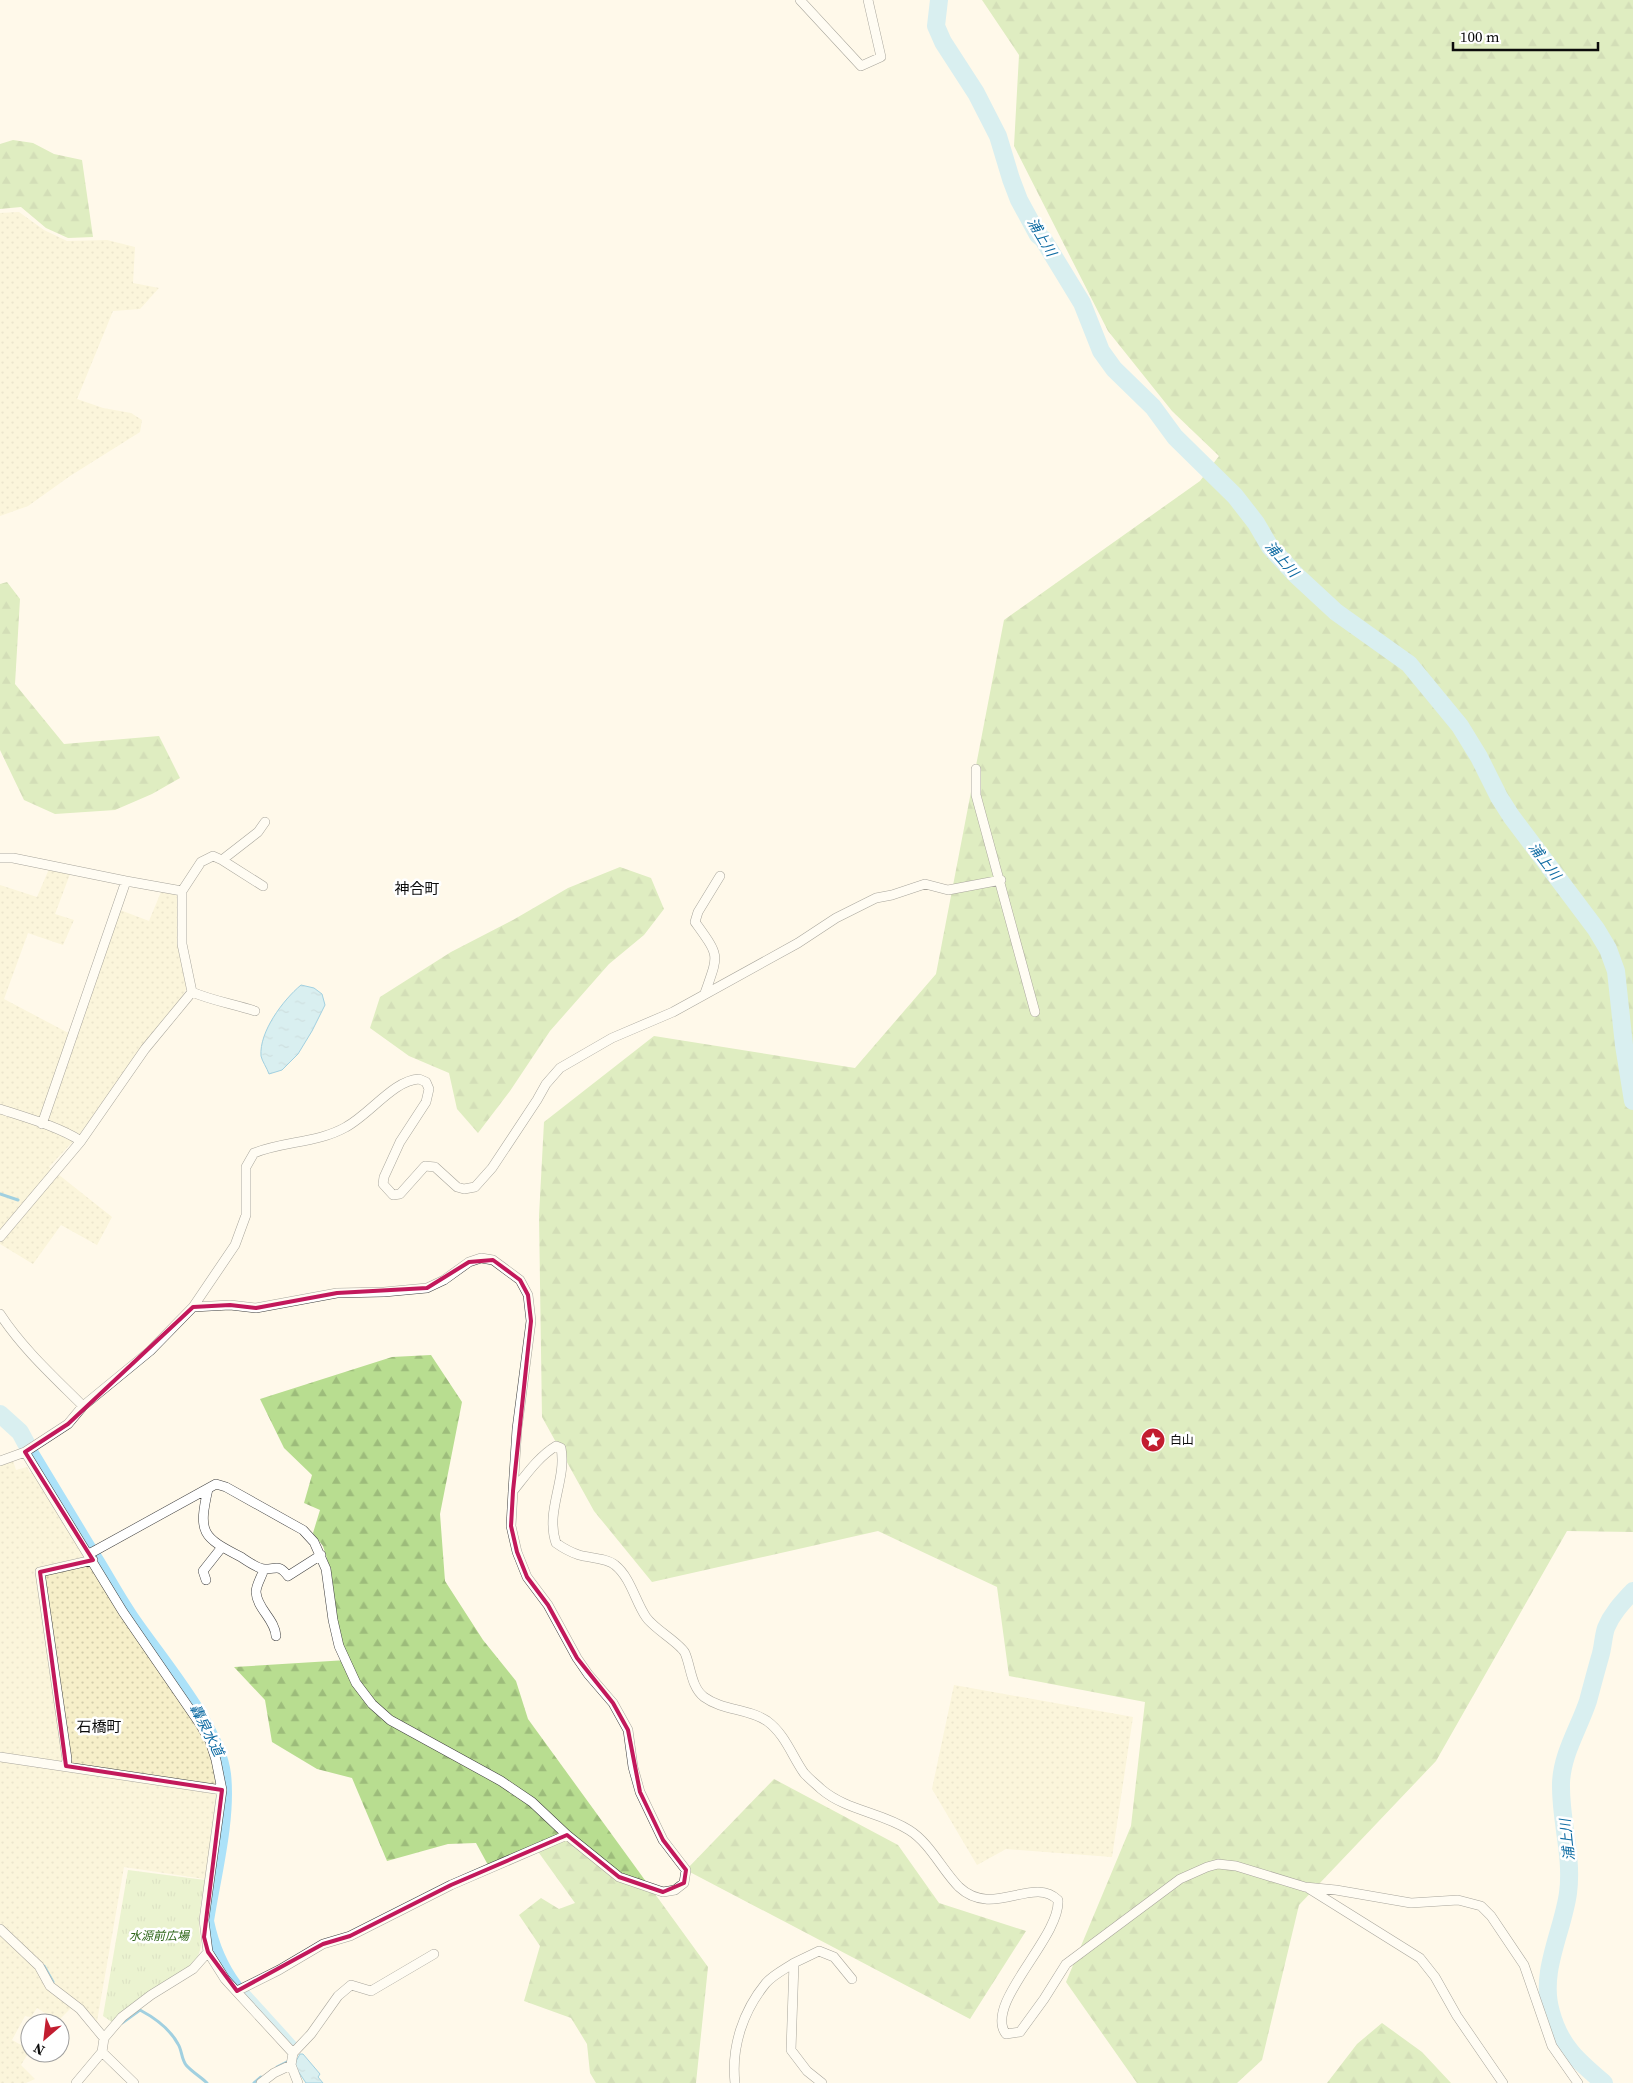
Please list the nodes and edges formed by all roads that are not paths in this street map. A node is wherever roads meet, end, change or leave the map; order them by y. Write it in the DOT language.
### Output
graph roads {
  1 [pos="800,0"];
  2 [pos="868,0"];
  3 [pos="976,768"];
  4 [pos="265,822"];
  5 [pos="0,858"];
  6 [pos="222,860"];
  7 [pos="720,876"];
  8 [pos="1001,880"];
  9 [pos="126,882"];
  10 [pos="262,886"];
  11 [pos="182,891"];
  12 [pos="192,992"];
  13 [pos="705,993"];
  14 [pos="255,1011"];
  15 [pos="1035,1012"];
  16 [pos="0,1109"];
  17 [pos="42,1124"];
  18 [pos="81,1141"];
  19 [pos="0,1237"];
  20 [pos="193,1307"];
  21 [pos="0,1314"];
  22 [pos="83,1406"];
  23 [pos="25,1452"];
  24 [pos="0,1461"];
  25 [pos="208,1489"];
  26 [pos="513,1491"];
  27 [pos="222,1548"];
  28 [pos="321,1555"];
  29 [pos="91,1557"];
  30 [pos="264,1570"];
  31 [pos="206,1580"];
  32 [pos="276,1636"];
  33 [pos="0,1757"];
  34 [pos="66,1766"];
  35 [pos="222,1790"];
  36 [pos="567,1835"];
  37 [pos="1305,1887"];
  38 [pos="0,1929"];
  39 [pos="208,1952"];
  40 [pos="434,1954"];
  41 [pos="794,1963"];
  42 [pos="852,1979"];
  43 [pos="237,1991"];
  44 [pos="104,2038"];
  45 [pos="102,2052"];
  46 [pos="293,2052"];
  47 [pos="291,2065"];
  48 [pos="76,2083"];
  49 [pos="134,2083"];
  50 [pos="261,2083"];
  51 [pos="298,2083"];
  52 [pos="735,2083"];
  53 [pos="822,2083"];
  54 [pos="1503,2083"];
  55 [pos="1578,2083"];
  1 -- 2 [label="street"];
  3 -- 8 [label="street"];
  4 -- 6 [label="street"];
  5 -- 9 [label="street"];
  6 -- 10 [label="street"];
  6 -- 11 [label="street"];
  7 -- 13 [label="street"];
  8 -- 13 [label="street"];
  8 -- 15 [label="street"];
  9 -- 11 [label="street"];
  9 -- 17 [label="street"];
  11 -- 12 [label="street"];
  12 -- 14 [label="street"];
  12 -- 18 [label="street"];
  13 -- 20 [label="street"];
  16 -- 17 [label="street"];
  17 -- 18 [label="street"];
  18 -- 19 [label="street"];
  20 -- 22 [label="street"];
  20 -- 26 [label="street"];
  21 -- 22 [label="street"];
  22 -- 23 [label="street"];
  23 -- 24 [label="street"];
  23 -- 29 [label="street"];
  25 -- 27 [label="street"];
  25 -- 28 [label="street"];
  25 -- 29 [label="street"];
  26 -- 36 [label="street"];
  26 -- 37 [label="street"];
  27 -- 30 [label="street"];
  27 -- 31 [label="street"];
  28 -- 30 [label="street"];
  28 -- 36 [label="street"];
  29 -- 34 [label="street"];
  29 -- 35 [label="street"];
  30 -- 32 [label="street"];
  33 -- 34 [label="street"];
  34 -- 35 [label="street"];
  35 -- 39 [label="street"];
  36 -- 43 [label="street"];
  37 -- 54 [label="street"];
  37 -- 55 [label="street"];
  38 -- 44 [label="street"];
  39 -- 43 [label="street"];
  39 -- 44 [label="street"];
  40 -- 46 [label="street"];
  41 -- 42 [label="street"];
  41 -- 52 [label="street"];
  41 -- 53 [label="street"];
  43 -- 46 [label="street"];
  44 -- 45 [label="street"];
  45 -- 48 [label="street"];
  45 -- 49 [label="street"];
  46 -- 47 [label="street"];
  47 -- 50 [label="street"];
  47 -- 51 [label="street"];
}
